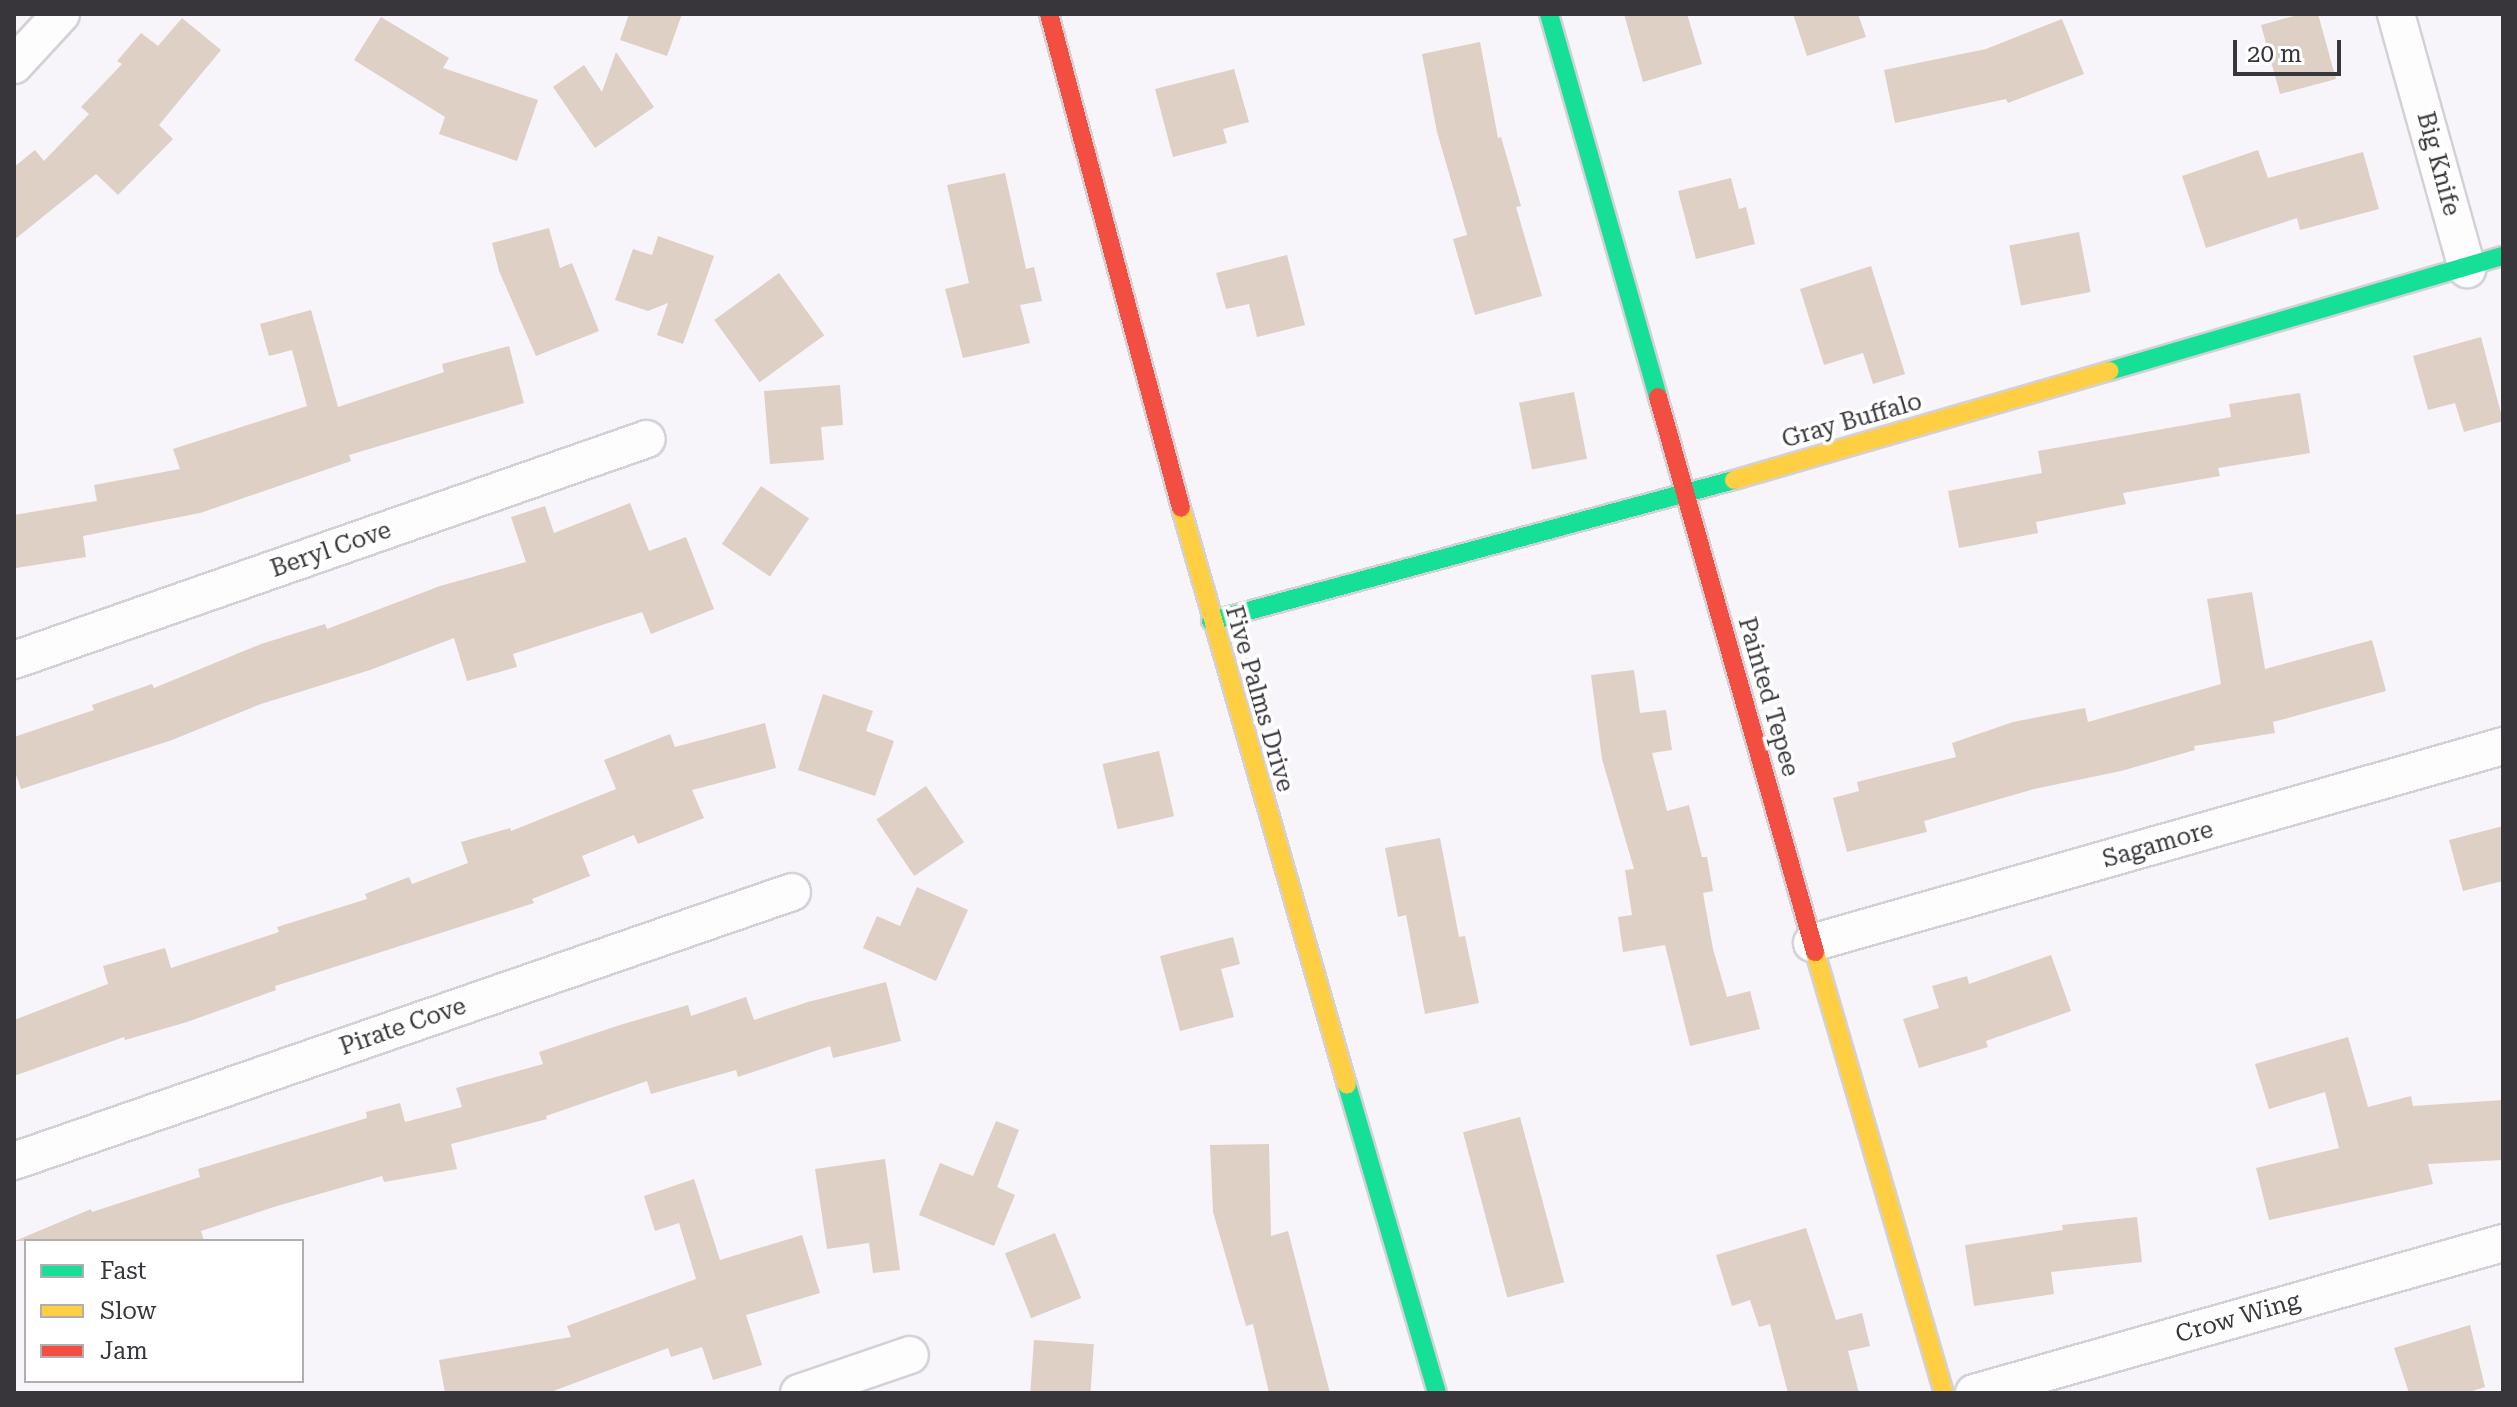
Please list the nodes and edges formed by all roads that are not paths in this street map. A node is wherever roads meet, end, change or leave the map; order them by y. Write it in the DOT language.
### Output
graph roads {
  1 [pos="61,14"];
  2 [pos="1049,14"];
  3 [pos="1549,14"];
  4 [pos="2396,14"];
  5 [pos="14,65"];
  6 [pos="2503,256"];
  7 [pos="2467,269"];
  8 [pos="647,439"];
  9 [pos="1686,494"];
  10 [pos="1211,621"];
  11 [pos="14,660"];
  12 [pos="2503,746"];
  13 [pos="792,892"];
  14 [pos="1812,943"];
  15 [pos="14,1161"];
  16 [pos="2503,1243"];
  17 [pos="910,1355"];
  18 [pos="799,1393"];
  19 [pos="1437,1393"];
  20 [pos="1944,1393"];
  21 [pos="1974,1393"];
  1 -- 5 [label="street"];
  2 -- 10 [label="street, Five Palms Drive"];
  3 -- 9 [label="street, Painted Tepee"];
  4 -- 7 [label="street, Big Knife"];
  6 -- 7 [label="street, Gray Buffalo"];
  7 -- 9 [label="street, Gray Buffalo"];
  8 -- 11 [label="street, Beryl Cove"];
  9 -- 10 [label="street, Gray Buffalo"];
  9 -- 14 [label="street, Painted Tepee"];
  10 -- 19 [label="street, Five Palms Drive"];
  12 -- 14 [label="street, Sagamore"];
  13 -- 15 [label="street, Pirate Cove"];
  14 -- 20 [label="street, Painted Tepee"];
  16 -- 21 [label="street, Crow Wing"];
  17 -- 18 [label="street"];
}
